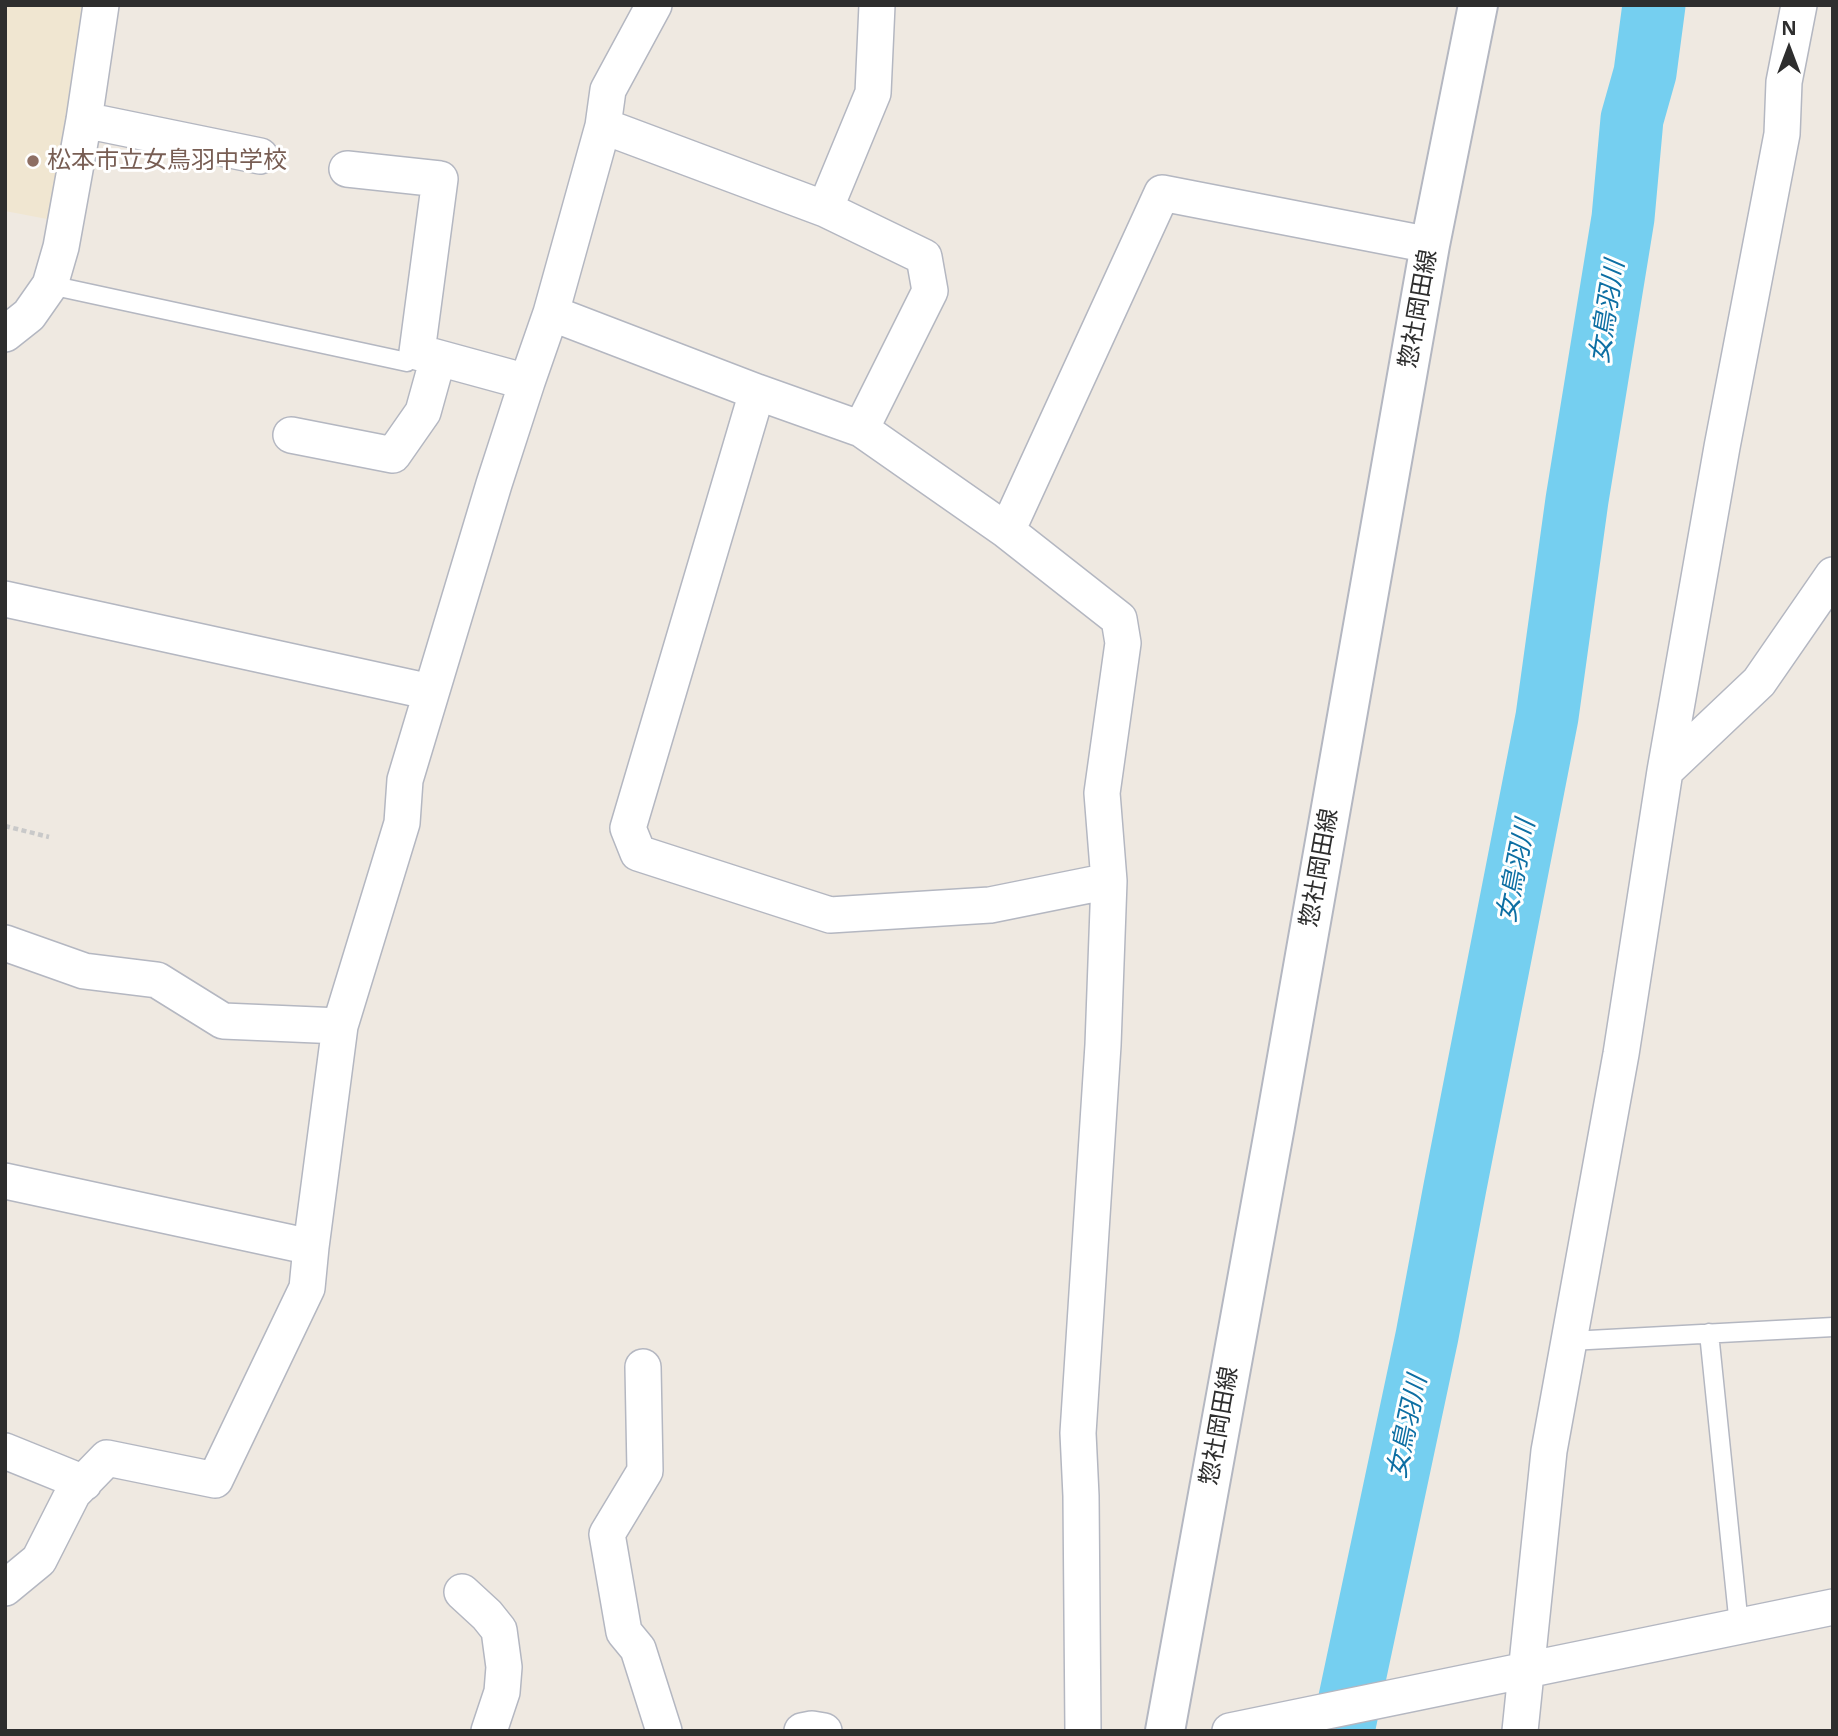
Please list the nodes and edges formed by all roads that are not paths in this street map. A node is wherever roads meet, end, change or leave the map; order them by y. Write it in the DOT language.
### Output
graph roads {
  1 [pos="101,5"];
  2 [pos="654,5"];
  3 [pos="877,5"];
  4 [pos="1478,5"];
  5 [pos="1799,5"];
  6 [pos="84,120"];
  7 [pos="603,126"];
  8 [pos="260,156"];
  9 [pos="347,169"];
  10 [pos="825,209"];
  11 [pos="1430,245"];
  12 [pos="50,285"];
  13 [pos="551,313"];
  14 [pos="5,334"];
  15 [pos="427,355"];
  16 [pos="527,382"];
  17 [pos="757,392"];
  18 [pos="861,429"];
  19 [pos="291,435"];
  20 [pos="1007,531"];
  21 [pos="1833,575"];
  22 [pos="5,599"];
  23 [pos="431,692"];
  24 [pos="1665,771"];
  25 [pos="1109,881"];
  26 [pos="5,943"];
  27 [pos="340,1026"];
  28 [pos="5,1181"];
  29 [pos="311,1247"];
  30 [pos="1833,1327"];
  31 [pos="1709,1333"];
  32 [pos="1570,1341"];
  33 [pos="643,1367"];
  34 [pos="5,1451"];
  35 [pos="84,1483"];
  36 [pos="5,1588"];
  37 [pos="462,1592"];
  38 [pos="1833,1607"];
  39 [pos="1739,1626"];
  40 [pos="1515,1672"];
  41 [pos="489,1731"];
  42 [pos="664,1731"];
  43 [pos="802,1731"];
  44 [pos="824,1731"];
  45 [pos="1083,1731"];
  46 [pos="1165,1731"];
  47 [pos="1230,1731"];
  48 [pos="1520,1731"];
  1 -- 6 [label="street"];
  2 -- 7 [label="street"];
  3 -- 10 [label="street"];
  4 -- 11 [label="main road, 惣社岡田線"];
  5 -- 24 [label="street"];
  6 -- 8 [label="street"];
  6 -- 12 [label="street"];
  7 -- 10 [label="street"];
  7 -- 13 [label="street"];
  9 -- 15 [label="street"];
  10 -- 18 [label="street"];
  11 -- 20 [label="street"];
  11 -- 46 [label="main road, 惣社岡田線"];
  12 -- 14 [label="street"];
  12 -- 15 [label="lane"];
  13 -- 16 [label="street"];
  13 -- 17 [label="street"];
  15 -- 16 [label="street"];
  15 -- 19 [label="street"];
  16 -- 23 [label="street"];
  17 -- 18 [label="street"];
  17 -- 25 [label="street"];
  18 -- 20 [label="street"];
  20 -- 25 [label="street"];
  21 -- 24 [label="street"];
  22 -- 23 [label="street"];
  23 -- 27 [label="street"];
  24 -- 32 [label="street"];
  25 -- 45 [label="street"];
  26 -- 27 [label="street"];
  27 -- 29 [label="street"];
  28 -- 29 [label="street"];
  29 -- 35 [label="street"];
  30 -- 31 [label="lane"];
  31 -- 32 [label="lane"];
  31 -- 39 [label="lane"];
  32 -- 40 [label="street"];
  33 -- 42 [label="street"];
  34 -- 35 [label="street"];
  35 -- 36 [label="street"];
  37 -- 41 [label="street"];
  38 -- 39 [label="street"];
  39 -- 40 [label="street"];
  40 -- 47 [label="street"];
  40 -- 48 [label="street"];
  43 -- 44 [label="street"];
}
